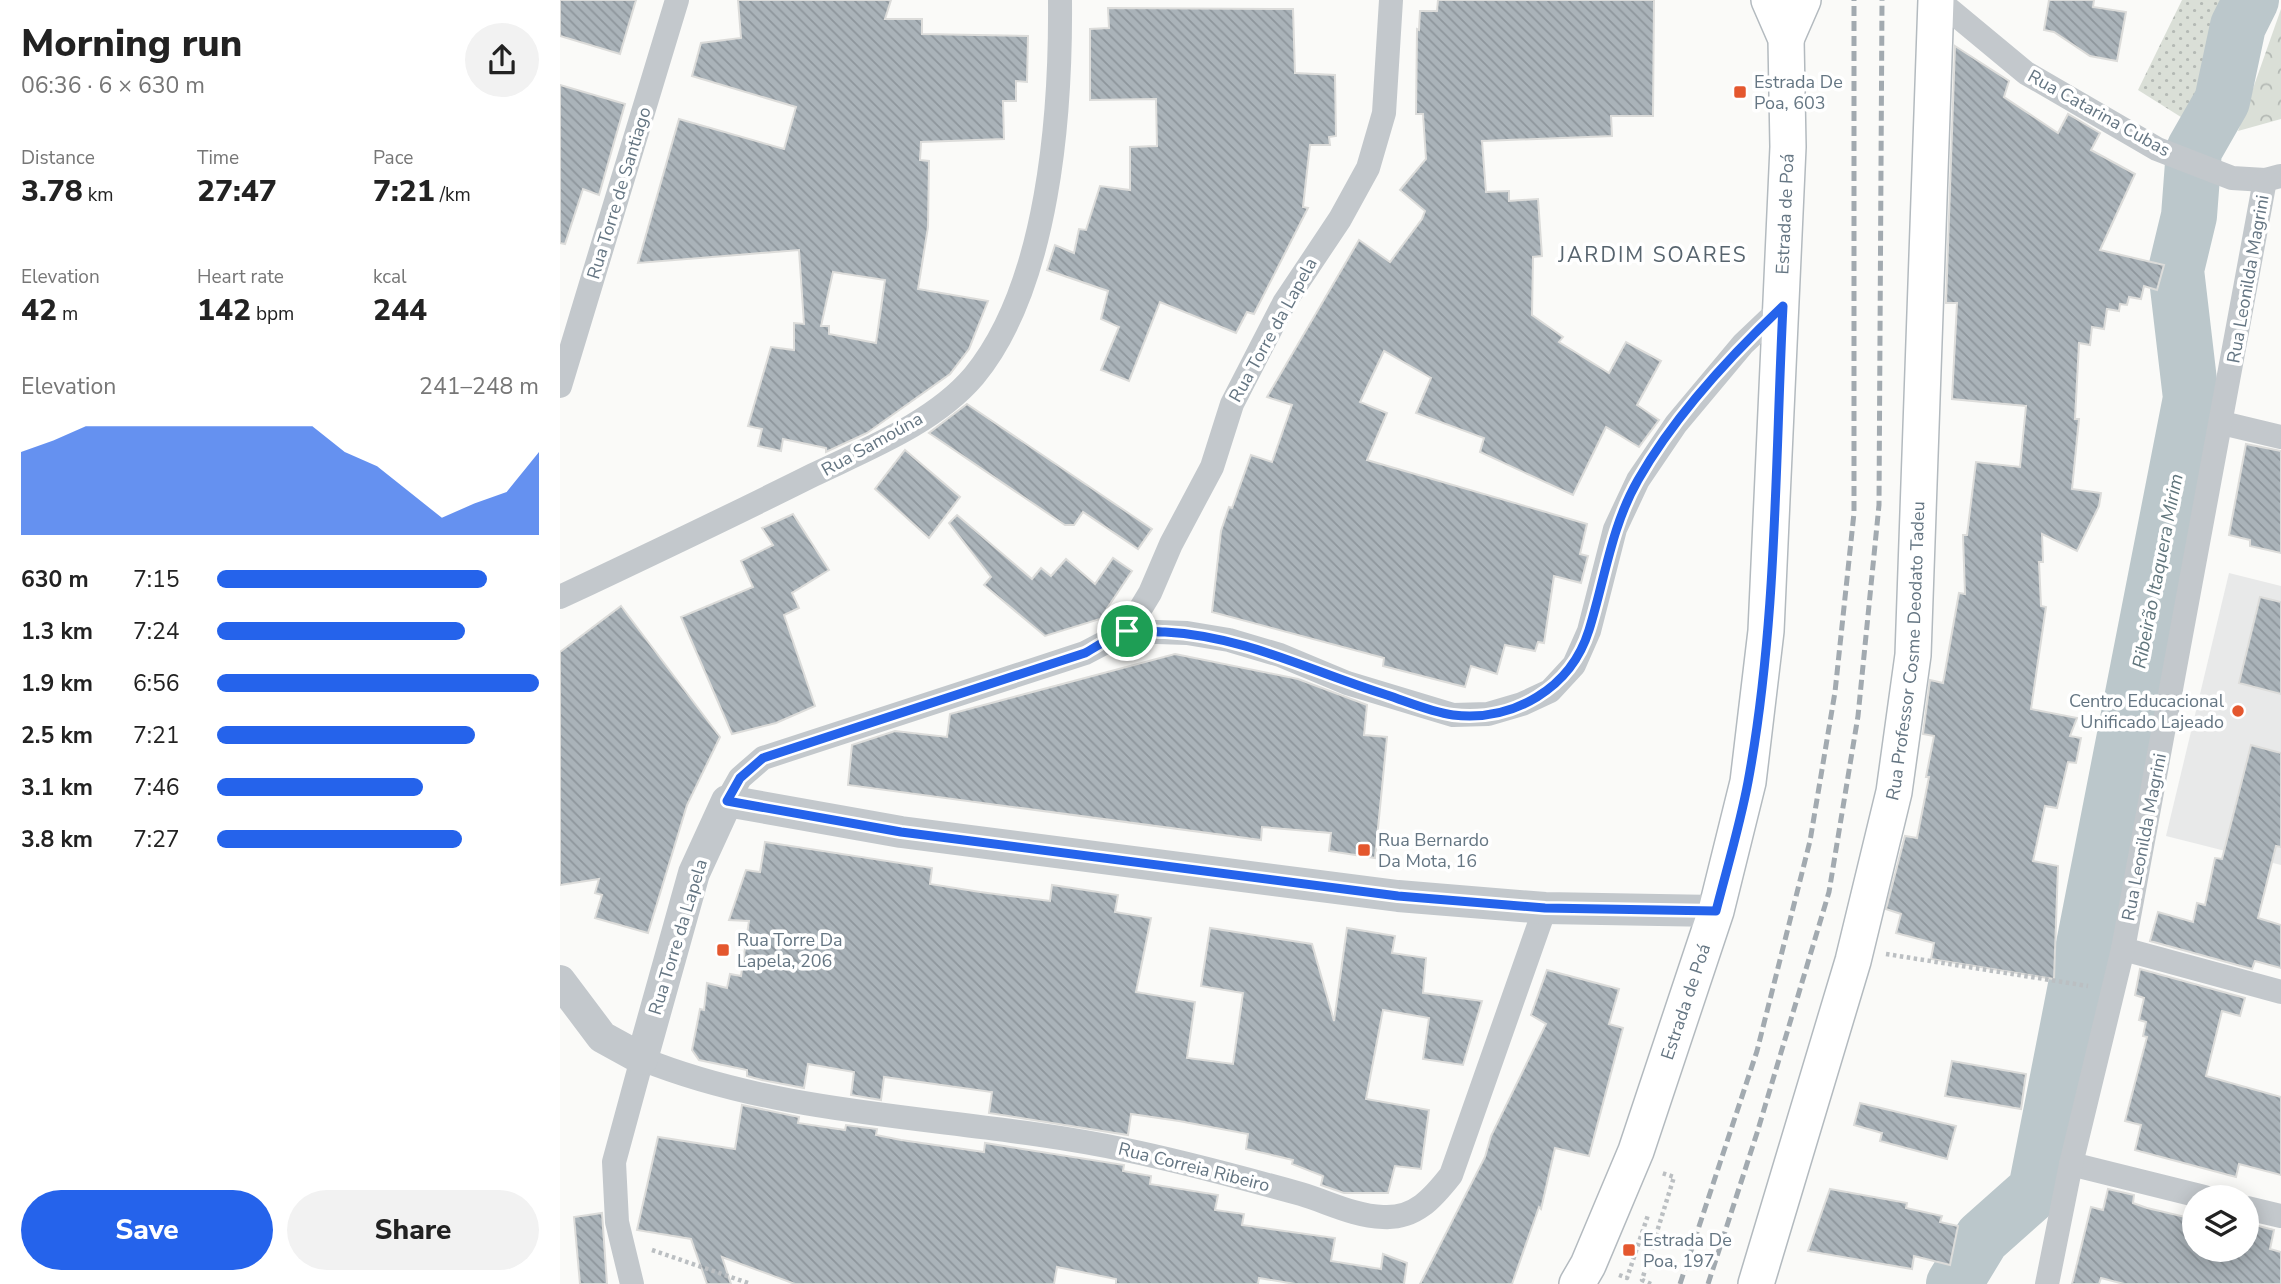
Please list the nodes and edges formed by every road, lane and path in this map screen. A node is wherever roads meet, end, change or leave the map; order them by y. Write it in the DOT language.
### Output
graph roads {
  1 [pos="677,0"];
  2 [pos="1060,0"];
  3 [pos="1391,0"];
  4 [pos="1769,0"];
  5 [pos="1803,0"];
  6 [pos="1937,0"];
  7 [pos="1786,39"];
  8 [pos="2273,178"];
  9 [pos="1783,306"];
  10 [pos="560,386"];
  11 [pos="2222,423"];
  12 [pos="2281,437"];
  13 [pos="560,597"];
  14 [pos="1127,631"];
  15 [pos="727,801"];
  16 [pos="1545,908"];
  17 [pos="1716,911"];
  18 [pos="1856,949"];
  19 [pos="2123,949"];
  20 [pos="560,981"];
  21 [pos="2092,986"];
  22 [pos="2281,992"];
  23 [pos="642,1059"];
  24 [pos="2071,1164"];
  25 [pos="1658,1183"];
  26 [pos="2182,1192"];
  27 [pos="1650,1207"];
  28 [pos="2259,1211"];
  29 [pos="2281,1216"];
  30 [pos="621,1239"];
  31 [pos="1583,1275"];
  32 [pos="632,1284"];
  33 [pos="751,1284"];
  34 [pos="1651,1284"];
  35 [pos="1756,1284"];
  36 [pos="2047,1284"];
  1 -- 10 [label="street, Rua Torre de Santiago"];
  2 -- 13 [label="street, Rua Samoúna"];
  3 -- 14 [label="street, Rua Torre da Lapela"];
  4 -- 7 [label="main road, Estrada de Poá"];
  5 -- 7 [label="main road, Estrada de Poá"];
  6 -- 8 [label="street, Rua Catarina Cubas"];
  6 -- 18 [label="main road, Rua Professor Cosme Deodato Tadeu"];
  7 -- 9 [label="main road, Estrada de Poá"];
  8 -- 11 [label="street, Rua Leonilda Magrini"];
  9 -- 14 [label="street"];
  9 -- 17 [label="main road, Estrada de Poá"];
  11 -- 12 [label="street"];
  11 -- 19 [label="street, Rua Leonilda Magrini"];
  14 -- 15 [label="street, Rua Torre da Lapela"];
  15 -- 16 [label="street"];
  15 -- 23 [label="street, Rua Torre da Lapela"];
  16 -- 17 [label="street"];
  16 -- 23 [label="street, Rua Correia Ribeiro"];
  17 -- 31 [label="main road, Estrada de Poá"];
  18 -- 21 [label="path"];
  18 -- 35 [label="main road, Rua Professor Cosme Deodato Tadeu"];
  19 -- 22 [label="street"];
  19 -- 24 [label="street, Rua Leonilda Magrini"];
  20 -- 23 [label="street"];
  23 -- 30 [label="street, Rua Torre da Lapela"];
  24 -- 26 [label="street"];
  24 -- 36 [label="street, Rua Leonilda Magrini"];
  25 -- 34 [label="path"];
  27 -- 31 [label="path"];
  28 -- 29 [label="street"];
  30 -- 32 [label="street, Rua Torre da Lapela"];
  30 -- 33 [label="path"];
}
